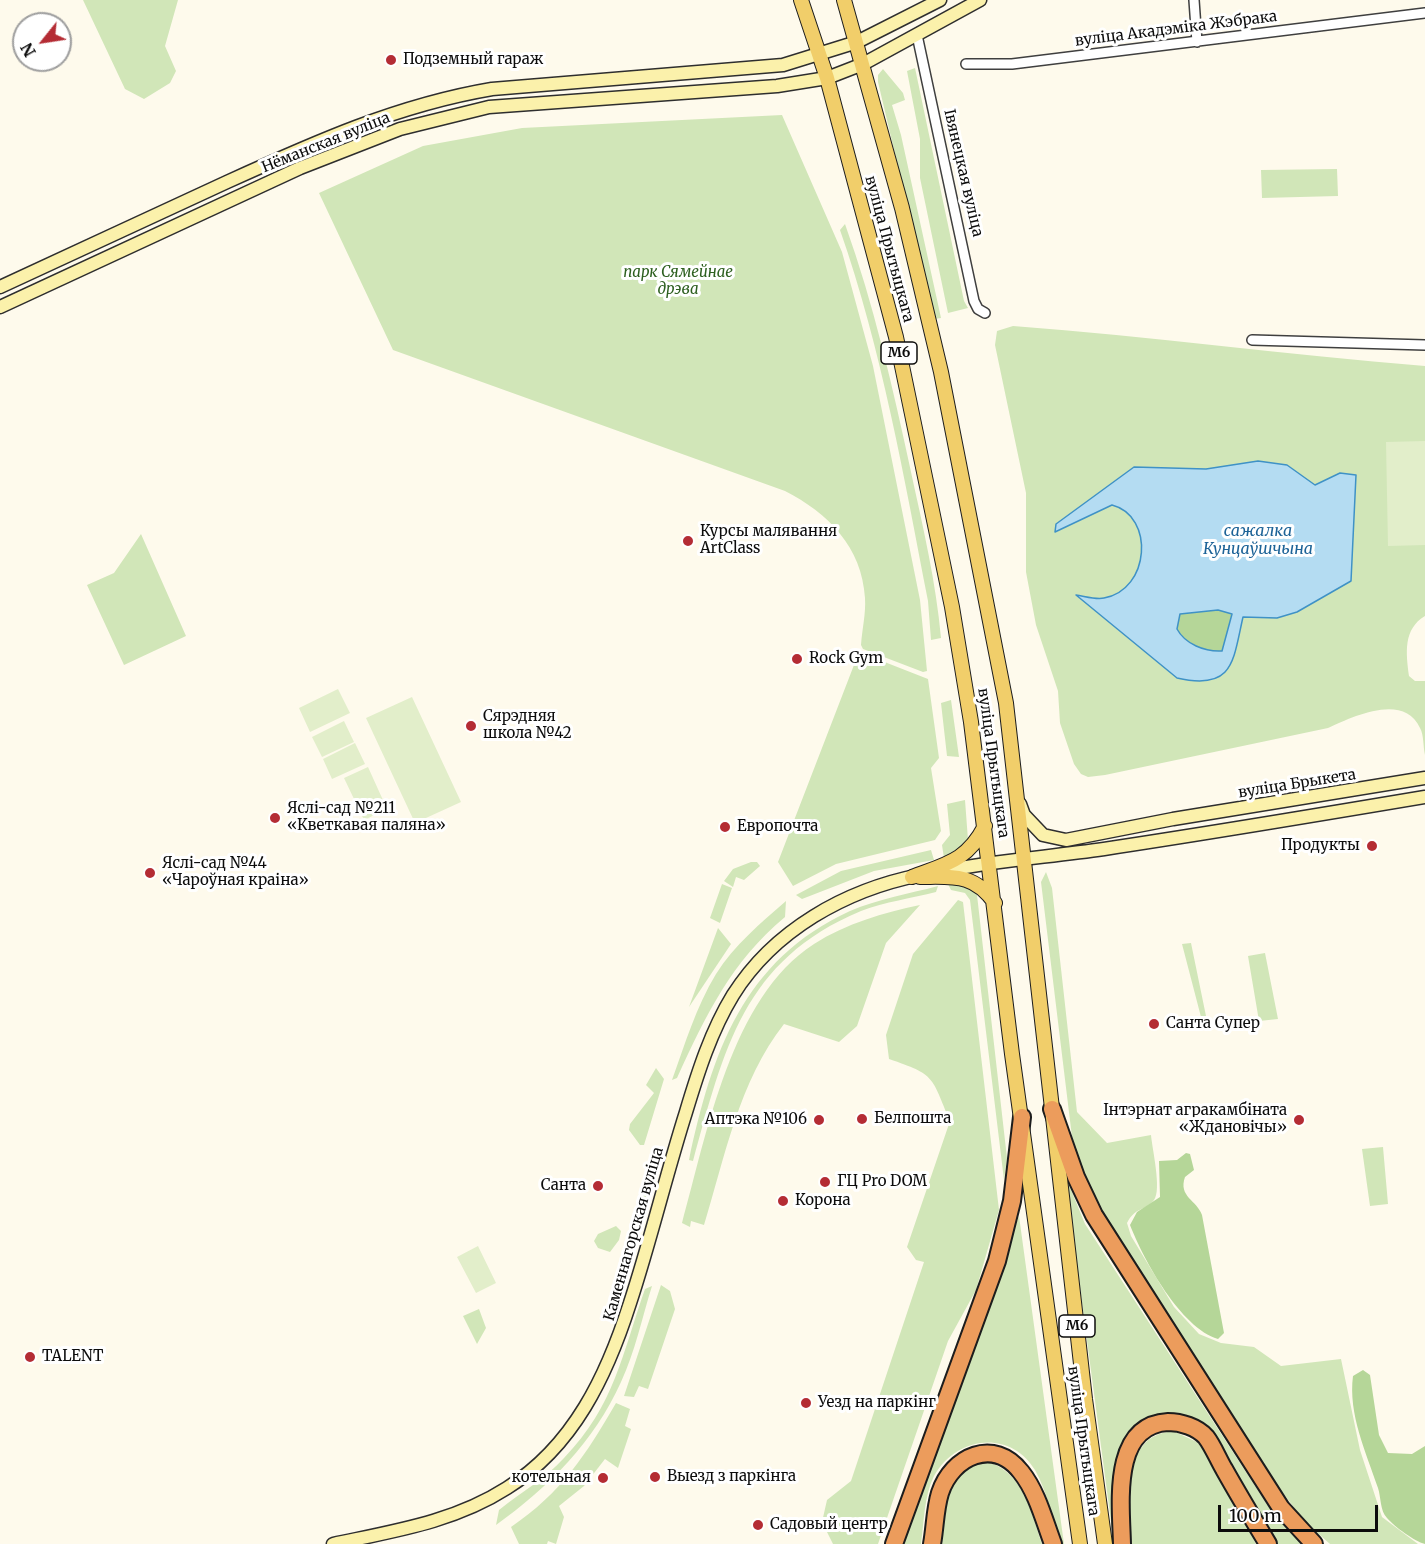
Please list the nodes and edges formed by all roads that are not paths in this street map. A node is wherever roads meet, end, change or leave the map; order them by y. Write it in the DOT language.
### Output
graph roads {
  1 [pos="801,0"];
  2 [pos="844,0"];
  3 [pos="940,0"];
  4 [pos="980,0"];
  5 [pos="1194,0"];
  6 [pos="1425,13"];
  7 [pos="917,35"];
  8 [pos="857,42"];
  9 [pos="1197,42"];
  10 [pos="819,56"];
  11 [pos="863,64"];
  12 [pos="966,64"];
  13 [pos="827,78"];
  14 [pos="0,287"];
  15 [pos="0,307"];
  16 [pos="986,314"];
  17 [pos="1252,340"];
  18 [pos="1425,345"];
  19 [pos="1425,778"];
  20 [pos="1336,793"];
  21 [pos="1425,797"];
  22 [pos="1017,798"];
  23 [pos="1339,811"];
  24 [pos="1173,819"];
  25 [pos="985,826"];
  26 [pos="1177,838"];
  27 [pos="1023,859"];
  28 [pos="990,862"];
  29 [pos="912,877"];
  30 [pos="995,903"];
  31 [pos="1052,1109"];
  32 [pos="1022,1117"];
  33 [pos="333,1544"];
  34 [pos="894,1544"];
  35 [pos="932,1544"];
  36 [pos="1053,1544"];
  37 [pos="1080,1544"];
  38 [pos="1105,1544"];
  39 [pos="1122,1544"];
  40 [pos="1268,1544"];
  41 [pos="1314,1544"];
  1 -- 10 [label="main road, вуліца Прытыцкага / М6"];
  2 -- 8 [label="main road, вуліца Прытыцкага / М6"];
  3 -- 8 [label="main road, Нёманская вуліца"];
  4 -- 7 [label="main road, Нёманская вуліца"];
  5 -- 9 [label="street"];
  6 -- 9 [label="street, вуліца Акадэміка Жэбрака"];
  7 -- 11 [label="main road, Нёманская вуліца"];
  7 -- 16 [label="street, Івянецкая вуліца"];
  8 -- 10 [label="main road, Нёманская вуліца"];
  8 -- 11 [label="main road, вуліца Прытыцкага / М6"];
  9 -- 12 [label="street, вуліца Акадэміка Жэбрака"];
  10 -- 13 [label="main road, вуліца Прытыцкага / М6"];
  10 -- 14 [label="main road, Нёманская вуліца"];
  11 -- 13 [label="main road, Нёманская вуліца"];
  11 -- 22 [label="main road, вуліца Прытыцкага / М6"];
  13 -- 15 [label="main road, Нёманская вуліца"];
  13 -- 25 [label="main road, вуліца Прытыцкага / М6"];
  17 -- 18 [label="street"];
  19 -- 20 [label="main road, вуліца Брыкета"];
  20 -- 23 [label="main road"];
  20 -- 24 [label="main road, вуліца Брыкета"];
  21 -- 23 [label="main road"];
  22 -- 24 [label="main road, вуліца Брыкета"];
  22 -- 27 [label="main road, вуліца Прытыцкага / М6"];
  23 -- 26 [label="main road"];
  24 -- 26 [label="main road"];
  25 -- 28 [label="main road, вуліца Прытыцкага / М6"];
  25 -- 29 [label="main road"];
  26 -- 27 [label="main road"];
  27 -- 28 [label="main road, Каменнагорская вуліца"];
  27 -- 31 [label="main road, вуліца Прытыцкага / М6"];
  28 -- 29 [label="main road, Каменнагорская вуліца"];
  28 -- 30 [label="main road, вуліца Прытыцкага / М6"];
  29 -- 30 [label="main road"];
  29 -- 33 [label="main road, Каменнагорская вуліца"];
  30 -- 32 [label="main road, вуліца Прытыцкага / М6"];
  31 -- 38 [label="main road, вуліца Прытыцкага / М6"];
  31 -- 41 [label="highway"];
  32 -- 34 [label="highway"];
  32 -- 37 [label="main road, вуліца Прытыцкага / М6"];
  35 -- 36 [label="highway"];
  39 -- 40 [label="highway"];
}
